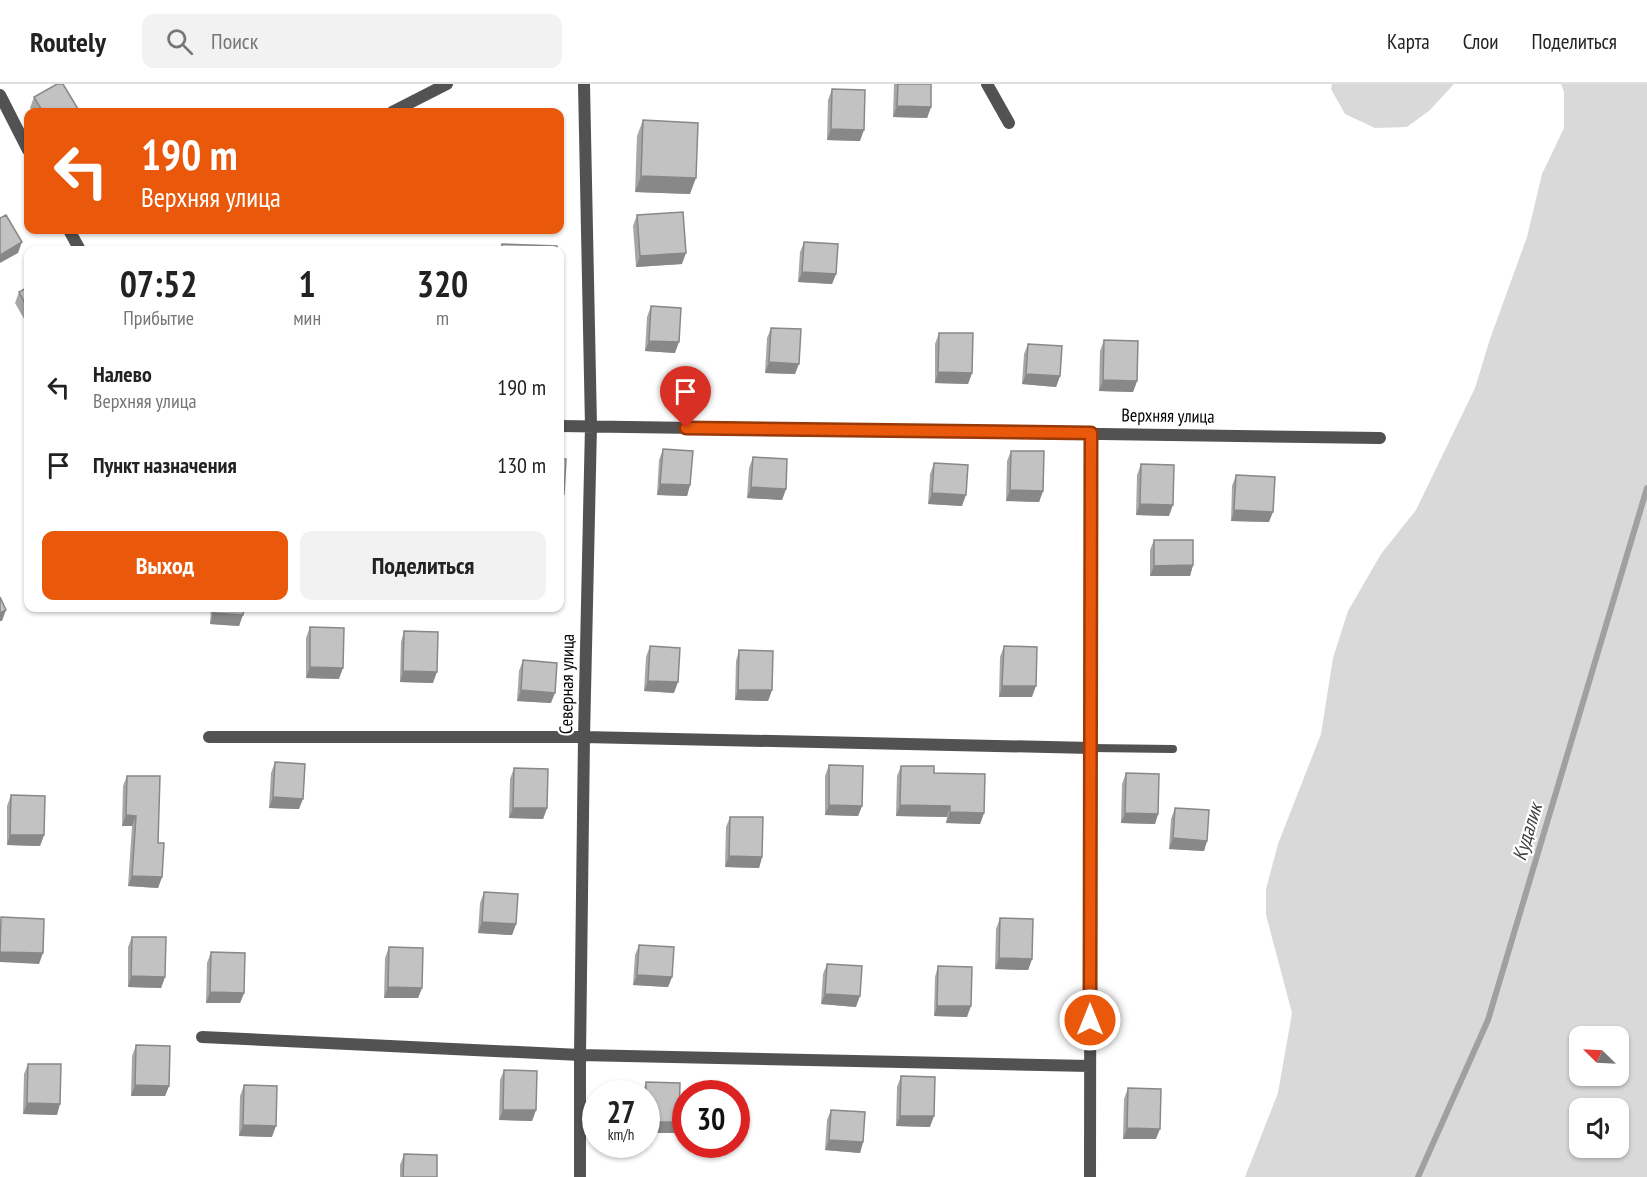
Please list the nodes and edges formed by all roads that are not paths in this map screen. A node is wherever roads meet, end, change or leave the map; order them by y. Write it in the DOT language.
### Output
graph roads {
  1 [pos="447,84"];
  2 [pos="584,84"];
  3 [pos="987,84"];
  4 [pos="0,95"];
  5 [pos="400,108"];
  6 [pos="1009,123"];
  7 [pos="24,142"];
  8 [pos="564,426"];
  9 [pos="591,426"];
  10 [pos="1091,433"];
  11 [pos="1380,438"];
  12 [pos="209,736"];
  13 [pos="584,737"];
  14 [pos="1091,748"];
  15 [pos="1173,749"];
  16 [pos="202,1037"];
  17 [pos="580,1055"];
  18 [pos="1090,1066"];
  19 [pos="580,1177"];
  20 [pos="1090,1177"];
  1 -- 5 [label="street"];
  2 -- 9 [label="street, Северная улица"];
  3 -- 6 [label="street"];
  4 -- 7 [label="street"];
  8 -- 9 [label="street, Верхняя улица"];
  9 -- 10 [label="street, Верхняя улица"];
  9 -- 13 [label="street, Северная улица"];
  10 -- 11 [label="street, Верхняя улица"];
  10 -- 14 [label="street"];
  12 -- 13 [label="street"];
  13 -- 14 [label="street"];
  13 -- 17 [label="street, Северная улица"];
  14 -- 15 [label="lane"];
  14 -- 18 [label="street"];
  16 -- 17 [label="street"];
  17 -- 18 [label="street"];
  17 -- 19 [label="street, Северная улица"];
  18 -- 20 [label="street"];
}
